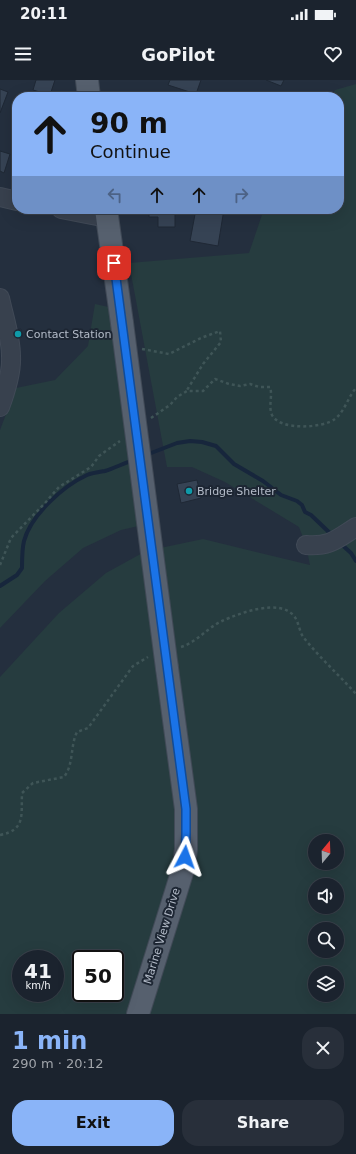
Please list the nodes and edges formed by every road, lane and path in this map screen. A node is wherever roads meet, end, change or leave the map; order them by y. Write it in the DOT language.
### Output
graph roads {
  1 [pos="87,80"];
  2 [pos="88,92"];
  3 [pos="0,197"];
  4 [pos="12,200"];
  5 [pos="107,214"];
  6 [pos="0,298"];
  7 [pos="115,329"];
  8 [pos="77,331"];
  9 [pos="141,349"];
  10 [pos="356,388"];
  11 [pos="187,391"];
  12 [pos="0,407"];
  13 [pos="153,417"];
  14 [pos="115,445"];
  15 [pos="356,527"];
  16 [pos="306,545"];
  17 [pos="0,565"];
  18 [pos="138,1014"];
  1 -- 2 [label="main road"];
  3 -- 4 [label="street"];
  5 -- 7 [label="main road, Marine View Drive"];
  6 -- 12 [label="street"];
  7 -- 8 [label="path"];
  7 -- 18 [label="main road, Marine View Drive, bridge"];
  9 -- 11 [label="path"];
  10 -- 11 [label="path"];
  11 -- 13 [label="path"];
  14 -- 17 [label="path"];
  15 -- 16 [label="street"];
}
